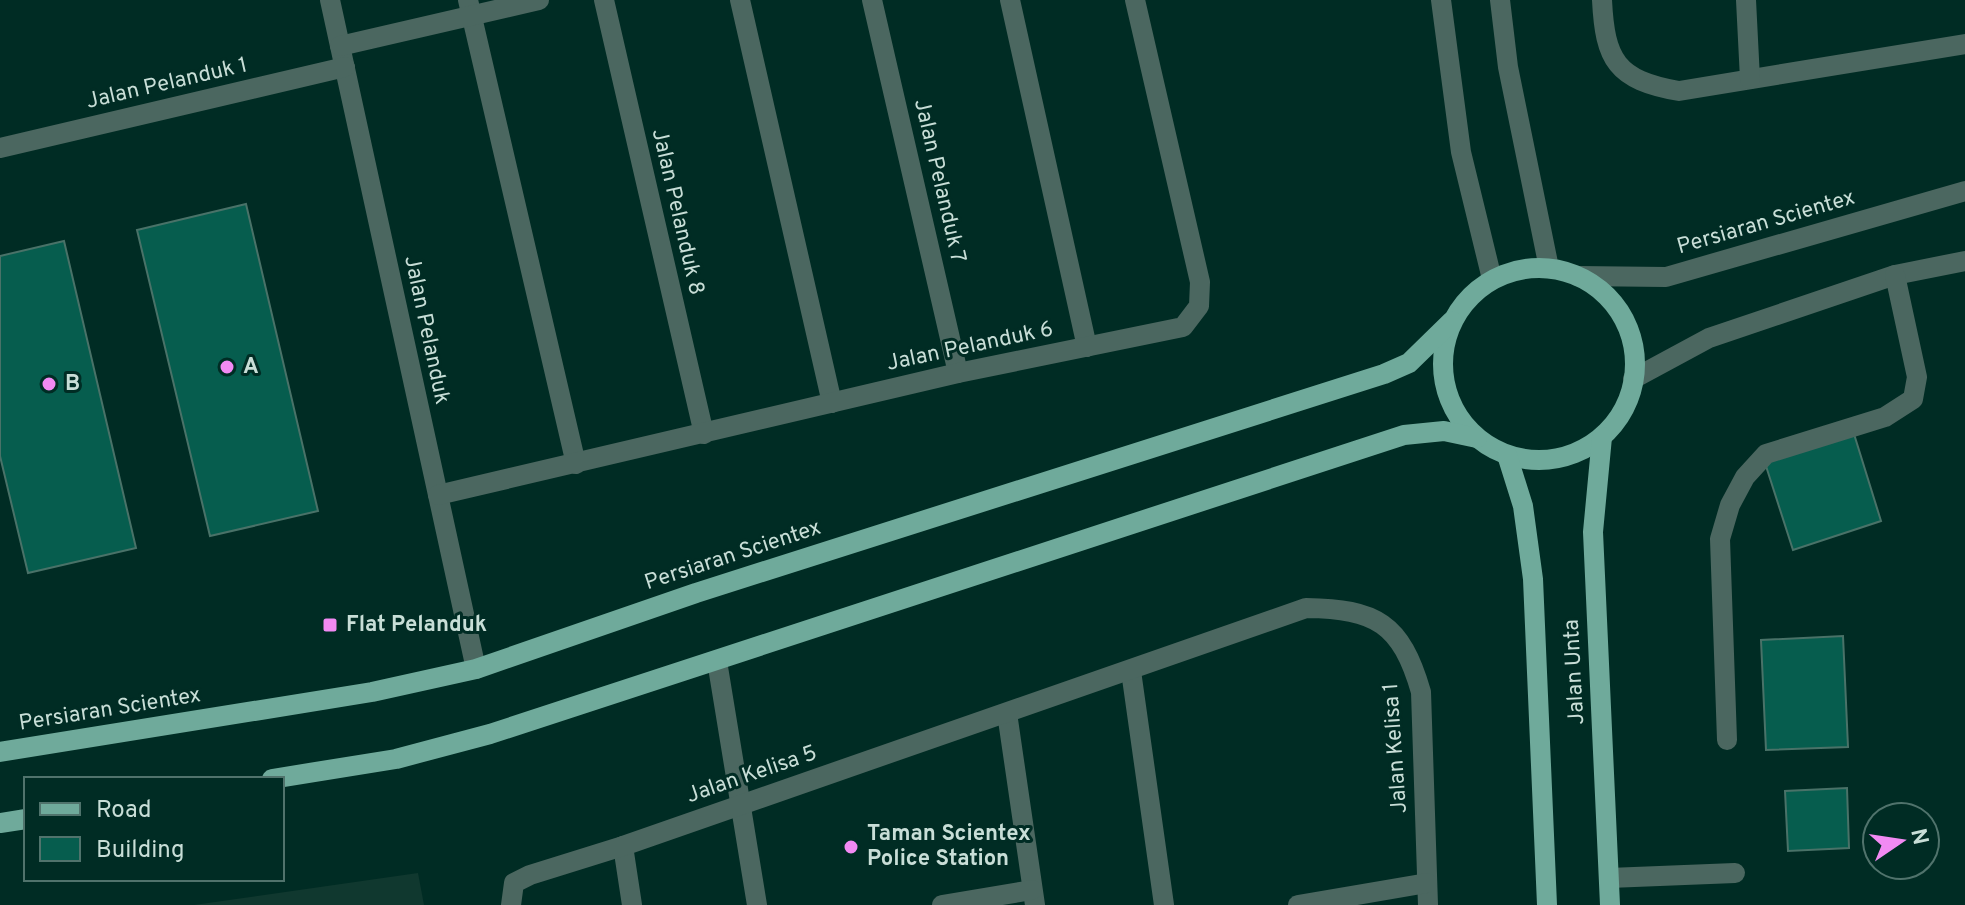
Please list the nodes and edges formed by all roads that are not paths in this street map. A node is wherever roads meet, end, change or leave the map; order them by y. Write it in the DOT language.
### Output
graph roads {
  1 [pos="330,0"];
  2 [pos="539,0"];
  3 [pos="604,0"];
  4 [pos="740,0"];
  5 [pos="872,0"];
  6 [pos="1010,0"];
  7 [pos="1135,0"];
  8 [pos="1441,0"];
  9 [pos="1500,0"];
  10 [pos="1602,0"];
  11 [pos="1746,0"];
  12 [pos="470,8"];
  13 [pos="1965,44"];
  14 [pos="340,46"];
  15 [pos="345,67"];
  16 [pos="1750,79"];
  17 [pos="0,148"];
  18 [pos="1965,191"];
  19 [pos="1965,261"];
  20 [pos="1549,268"];
  21 [pos="1895,275"];
  22 [pos="1577,276"];
  23 [pos="1492,279"];
  24 [pos="1452,321"];
  25 [pos="1087,347"];
  26 [pos="958,373"];
  27 [pos="1633,379"];
  28 [pos="832,403"];
  29 [pos="704,434"];
  30 [pos="1602,437"];
  31 [pos="1477,438"];
  32 [pos="1507,455"];
  33 [pos="576,464"];
  34 [pos="438,495"];
  35 [pos="717,661"];
  36 [pos="476,669"];
  37 [pos="1131,671"];
  38 [pos="1007,713"];
  39 [pos="1727,740"];
  40 [pos="0,752"];
  41 [pos="284,777"];
  42 [pos="740,805"];
  43 [pos="24,819"];
  44 [pos="0,823"];
  45 [pos="623,846"];
  46 [pos="1735,873"];
  47 [pos="1609,878"];
  48 [pos="1427,883"];
  49 [pos="1034,898"];
  50 [pos="511,905"];
  51 [pos="632,905"];
  52 [pos="757,905"];
  53 [pos="942,905"];
  54 [pos="1164,905"];
  55 [pos="1298,905"];
  56 [pos="1428,905"];
  57 [pos="1547,905"];
  58 [pos="1610,905"];
  1 -- 14 [label="street, Jalan Pelanduk"];
  2 -- 12 [label="street"];
  3 -- 29 [label="street, Jalan Pelanduk 8"];
  4 -- 28 [label="street"];
  5 -- 26 [label="street, Jalan Pelanduk 7"];
  6 -- 25 [label="street"];
  7 -- 25 [label="street, Jalan Pelanduk 6"];
  8 -- 23 [label="street"];
  9 -- 20 [label="street"];
  10 -- 16 [label="street"];
  11 -- 16 [label="street"];
  12 -- 14 [label="street"];
  12 -- 33 [label="street"];
  13 -- 16 [label="street"];
  14 -- 15 [label="street, Jalan Pelanduk"];
  15 -- 17 [label="street, Jalan Pelanduk 1"];
  15 -- 34 [label="street, Jalan Pelanduk"];
  18 -- 22 [label="street, Persiaran Scientex"];
  19 -- 21 [label="street"];
  20 -- 22 [label="main road"];
  20 -- 23 [label="main road"];
  21 -- 27 [label="street"];
  21 -- 39 [label="street"];
  22 -- 27 [label="main road"];
  23 -- 24 [label="main road"];
  24 -- 31 [label="main road"];
  24 -- 36 [label="main road, Persiaran Scientex"];
  25 -- 26 [label="street, Jalan Pelanduk 6"];
  26 -- 28 [label="street, Jalan Pelanduk 6"];
  27 -- 30 [label="main road"];
  28 -- 29 [label="street, Jalan Pelanduk 6"];
  29 -- 33 [label="street, Jalan Pelanduk 6"];
  30 -- 32 [label="main road"];
  30 -- 47 [label="main road, Jalan Unta"];
  31 -- 32 [label="main road"];
  31 -- 35 [label="main road"];
  32 -- 57 [label="main road, Jalan Unta"];
  33 -- 34 [label="street, Jalan Pelanduk 6"];
  34 -- 36 [label="street, Jalan Pelanduk"];
  35 -- 41 [label="main road"];
  35 -- 42 [label="street"];
  36 -- 40 [label="main road, Persiaran Scientex"];
  37 -- 38 [label="street, Jalan Kelisa 1"];
  37 -- 48 [label="street, Jalan Kelisa 1"];
  37 -- 54 [label="street"];
  38 -- 42 [label="street, Jalan Kelisa 5"];
  38 -- 49 [label="street"];
  42 -- 45 [label="street, Jalan Kelisa 5"];
  42 -- 52 [label="street"];
  43 -- 44 [label="main road"];
  45 -- 50 [label="street, Jalan Kelisa 5"];
  45 -- 51 [label="street"];
  46 -- 47 [label="street"];
  47 -- 58 [label="main road, Jalan Unta"];
  48 -- 55 [label="street"];
  48 -- 56 [label="street, Jalan Kelisa 1"];
  49 -- 53 [label="street"];
}
